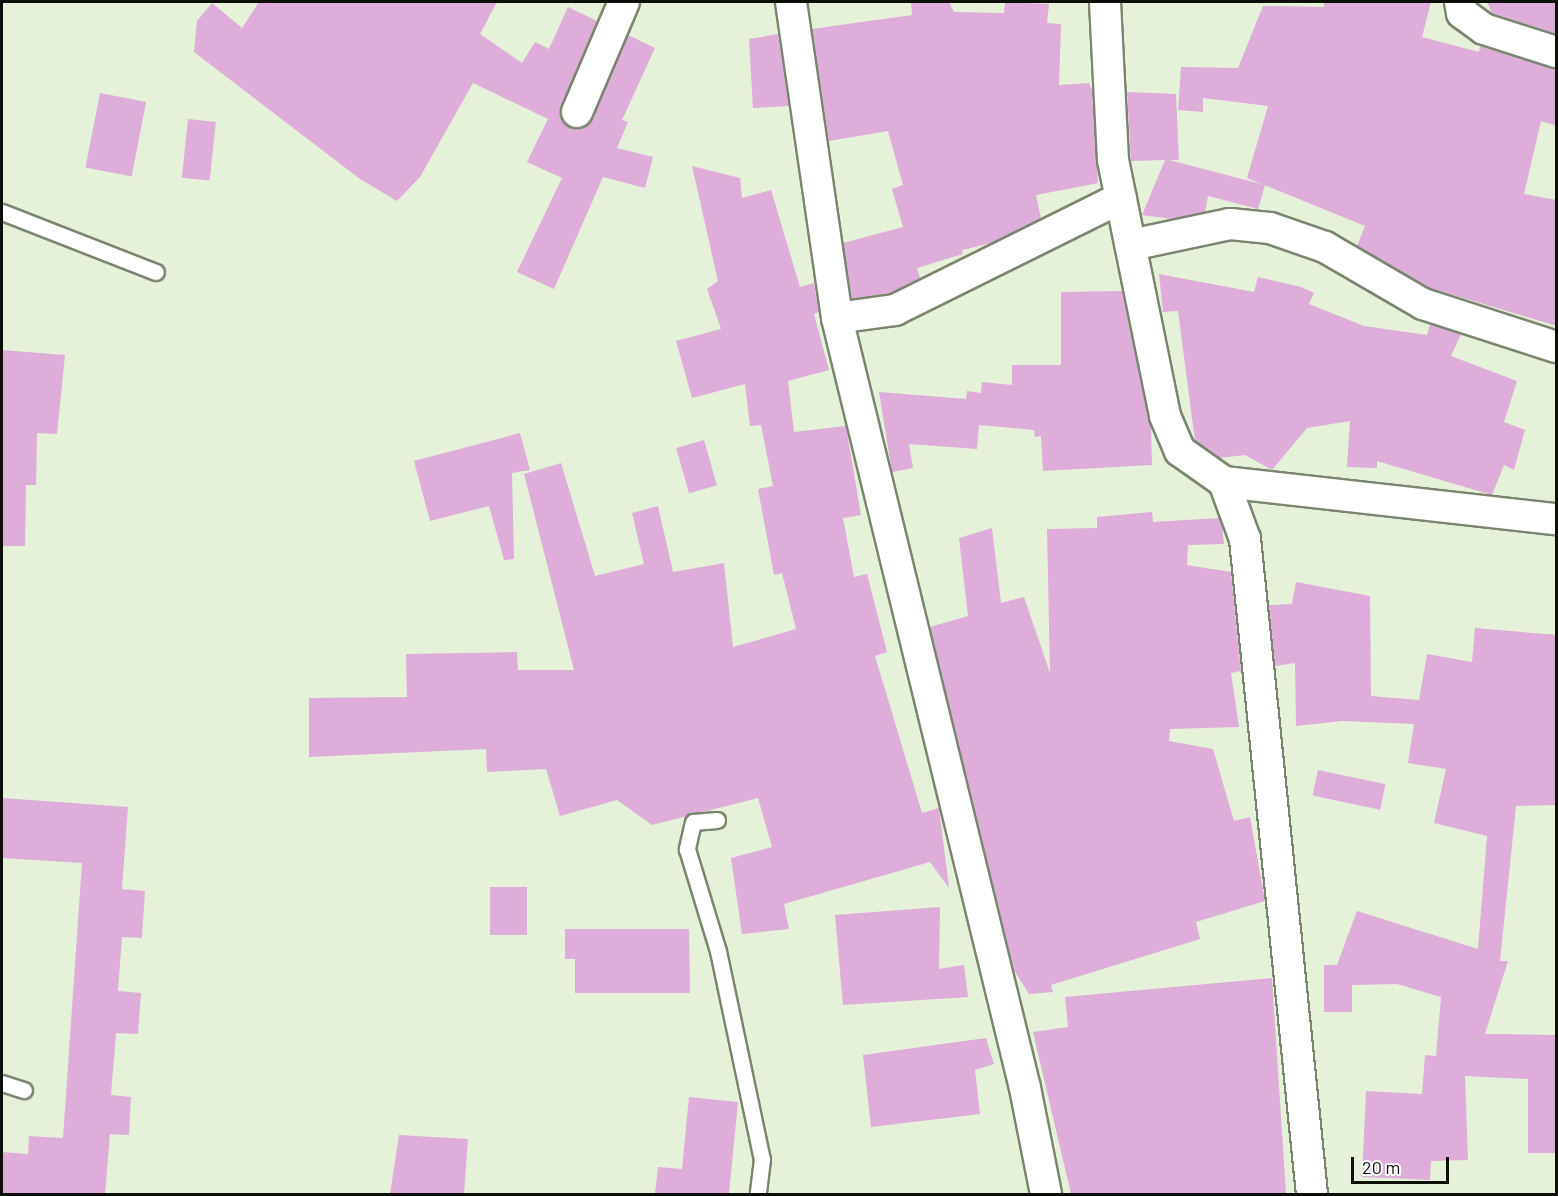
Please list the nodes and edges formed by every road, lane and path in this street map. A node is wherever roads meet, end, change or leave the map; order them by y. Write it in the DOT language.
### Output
graph roads {
  1 [pos="624,2"];
  2 [pos="791,2"];
  3 [pos="1105,2"];
  4 [pos="1460,2"];
  5 [pos="1557,52"];
  6 [pos="577,112"];
  7 [pos="1121,198"];
  8 [pos="2,212"];
  9 [pos="1131,244"];
  10 [pos="156,272"];
  11 [pos="837,318"];
  12 [pos="1557,347"];
  13 [pos="1224,482"];
  14 [pos="1557,519"];
  15 [pos="717,820"];
  16 [pos="2,1083"];
  17 [pos="24,1090"];
  18 [pos="758,1194"];
  19 [pos="1046,1194"];
  20 [pos="1312,1194"];
  1 -- 6 [label="street"];
  2 -- 11 [label="street"];
  3 -- 7 [label="street"];
  4 -- 5 [label="street"];
  7 -- 9 [label="street"];
  7 -- 11 [label="street"];
  8 -- 10 [label="lane"];
  9 -- 12 [label="street"];
  9 -- 13 [label="street"];
  11 -- 19 [label="street"];
  13 -- 14 [label="street"];
  13 -- 20 [label="street"];
  15 -- 18 [label="lane"];
  16 -- 17 [label="lane"];
}
